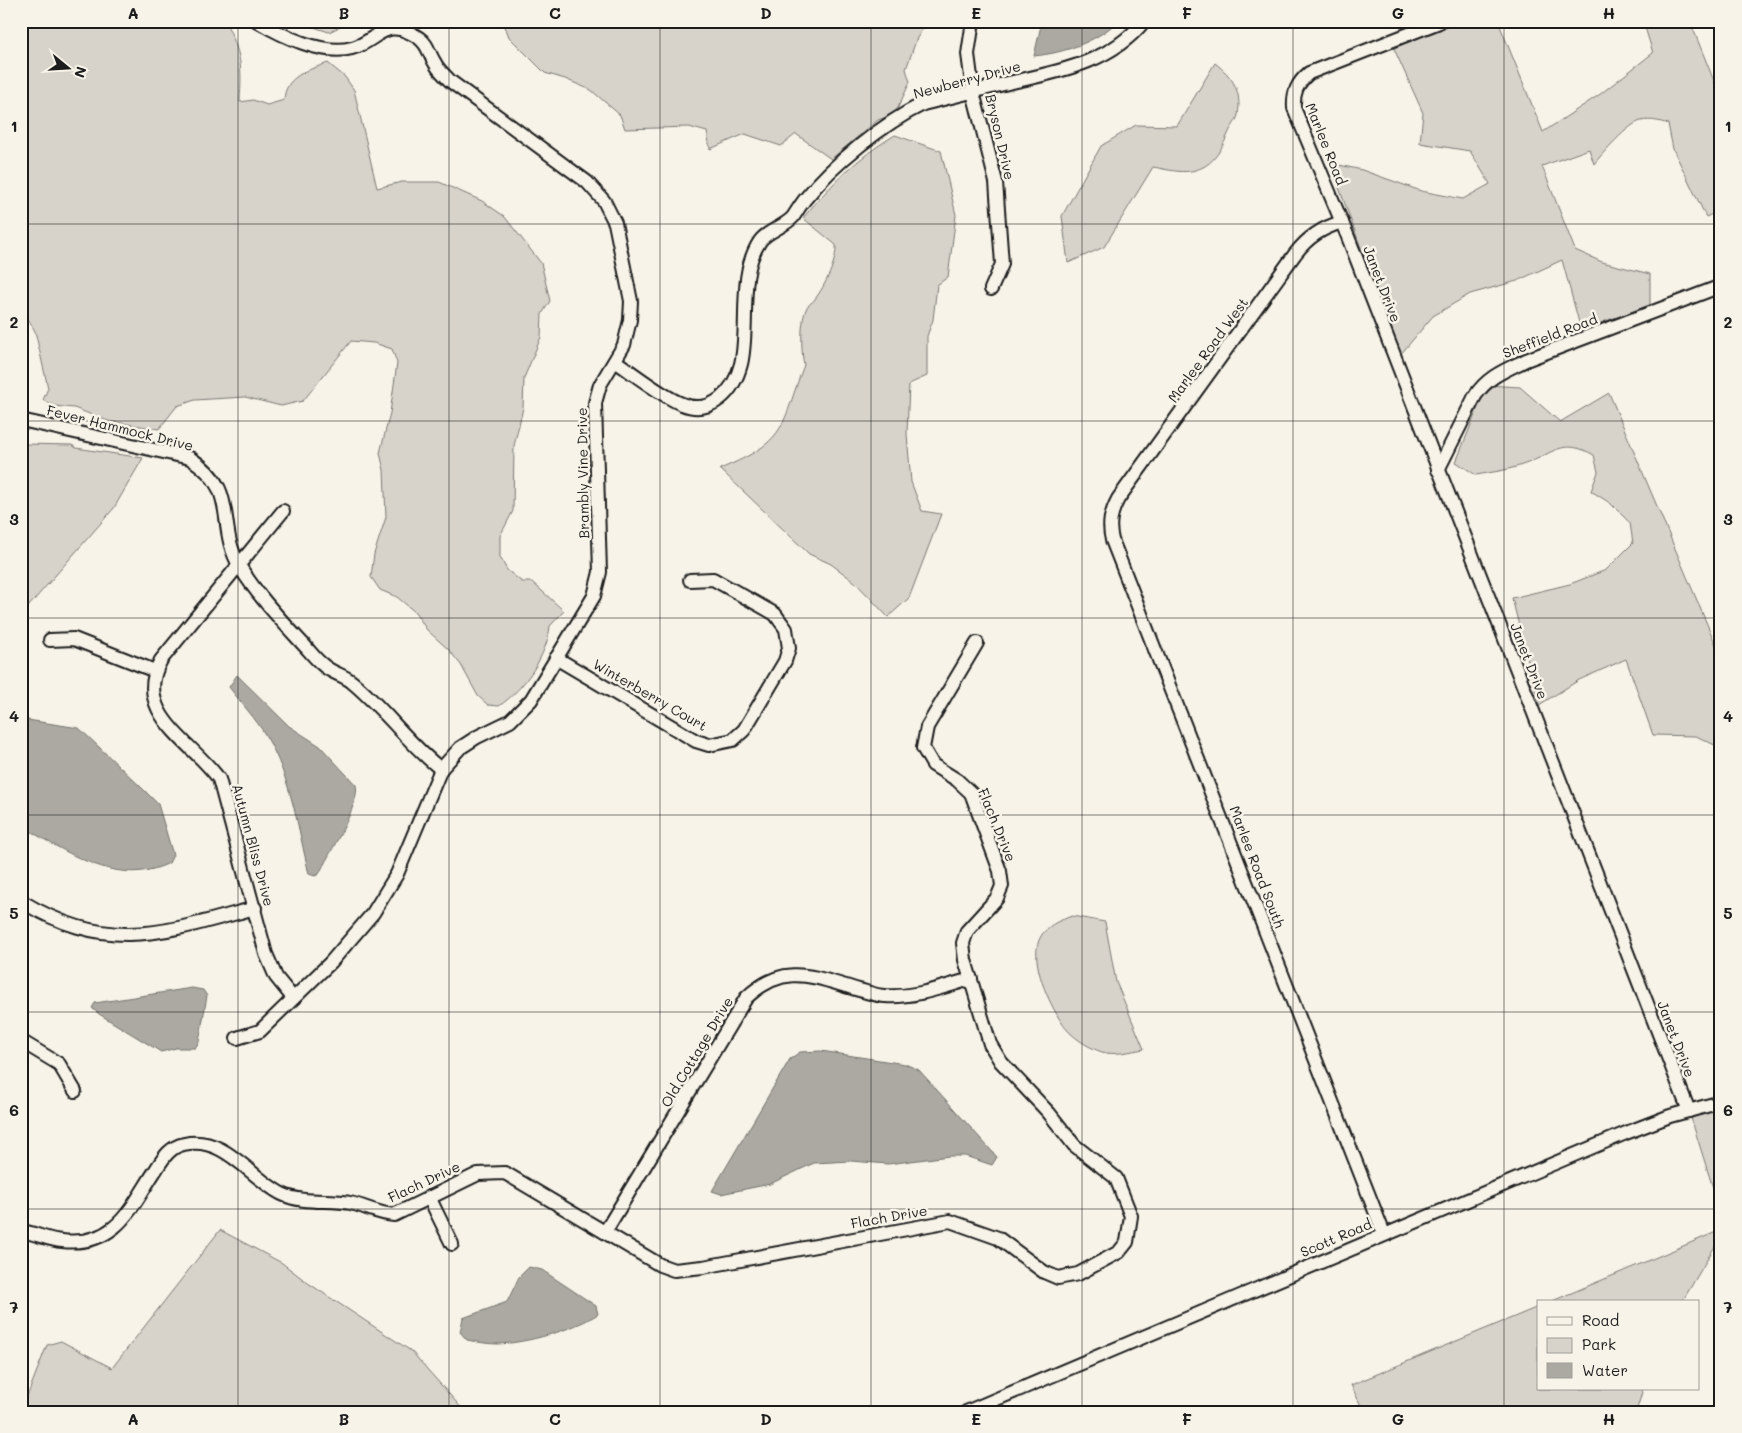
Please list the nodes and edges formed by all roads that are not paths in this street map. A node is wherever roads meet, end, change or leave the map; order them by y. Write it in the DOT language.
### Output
graph roads {
  1 [pos="257,21"];
  2 [pos="973,21"];
  3 [pos="1144,21"];
  4 [pos="1442,21"];
  5 [pos="974,92"];
  6 [pos="1342,222"];
  7 [pos="1721,286"];
  8 [pos="991,289"];
  9 [pos="615,361"];
  10 [pos="21,420"];
  11 [pos="1438,470"];
  12 [pos="1112,511"];
  13 [pos="283,512"];
  14 [pos="239,565"];
  15 [pos="690,580"];
  16 [pos="50,640"];
  17 [pos="977,643"];
  18 [pos="556,658"];
  19 [pos="155,671"];
  20 [pos="441,769"];
  21 [pos="21,901"];
  22 [pos="255,908"];
  23 [pos="971,979"];
  24 [pos="293,998"];
  25 [pos="237,1038"];
  26 [pos="21,1041"];
  27 [pos="74,1091"];
  28 [pos="1721,1102"];
  29 [pos="1689,1111"];
  30 [pos="429,1197"];
  31 [pos="21,1231"];
  32 [pos="605,1232"];
  33 [pos="1384,1234"];
  34 [pos="452,1244"];
  35 [pos="966,1412"];
  1 -- 9 [label="street, Brambly Vine Drive"];
  2 -- 5 [label="street, Bryson Drive"];
  3 -- 5 [label="street, Newberry Drive"];
  4 -- 6 [label="street, Marlee Road"];
  5 -- 8 [label="street, Bryson Drive"];
  5 -- 9 [label="street, Newberry Drive"];
  6 -- 11 [label="street, Janet Drive"];
  6 -- 12 [label="street, Marlee Road West"];
  7 -- 11 [label="street, Sheffield Road"];
  9 -- 18 [label="street, Brambly Vine Drive"];
  10 -- 14 [label="street, Fever Hammock Drive"];
  11 -- 29 [label="street, Janet Drive"];
  12 -- 33 [label="street, Marlee Road South"];
  13 -- 14 [label="street, Autumn Bliss Drive"];
  14 -- 19 [label="street, Autumn Bliss Drive"];
  14 -- 20 [label="street, Fever Hammock Drive"];
  15 -- 18 [label="street, Winterberry Court"];
  16 -- 19 [label="street"];
  17 -- 23 [label="street, Flach Drive"];
  18 -- 20 [label="street, Brambly Vine Drive"];
  19 -- 22 [label="street, Autumn Bliss Drive"];
  20 -- 24 [label="street, Brambly Vine Drive"];
  21 -- 22 [label="street"];
  22 -- 24 [label="street, Autumn Bliss Drive"];
  23 -- 32 [label="street, Old Cottage Drive"];
  23 -- 32 [label="street, Flach Drive"];
  24 -- 25 [label="street, Brambly Vine Drive"];
  26 -- 27 [label="street"];
  28 -- 29 [label="street, Scott Road"];
  29 -- 33 [label="street, Scott Road"];
  30 -- 31 [label="street, Flach Drive"];
  30 -- 32 [label="street, Flach Drive"];
  30 -- 34 [label="street"];
  33 -- 35 [label="street, Scott Road"];
}
